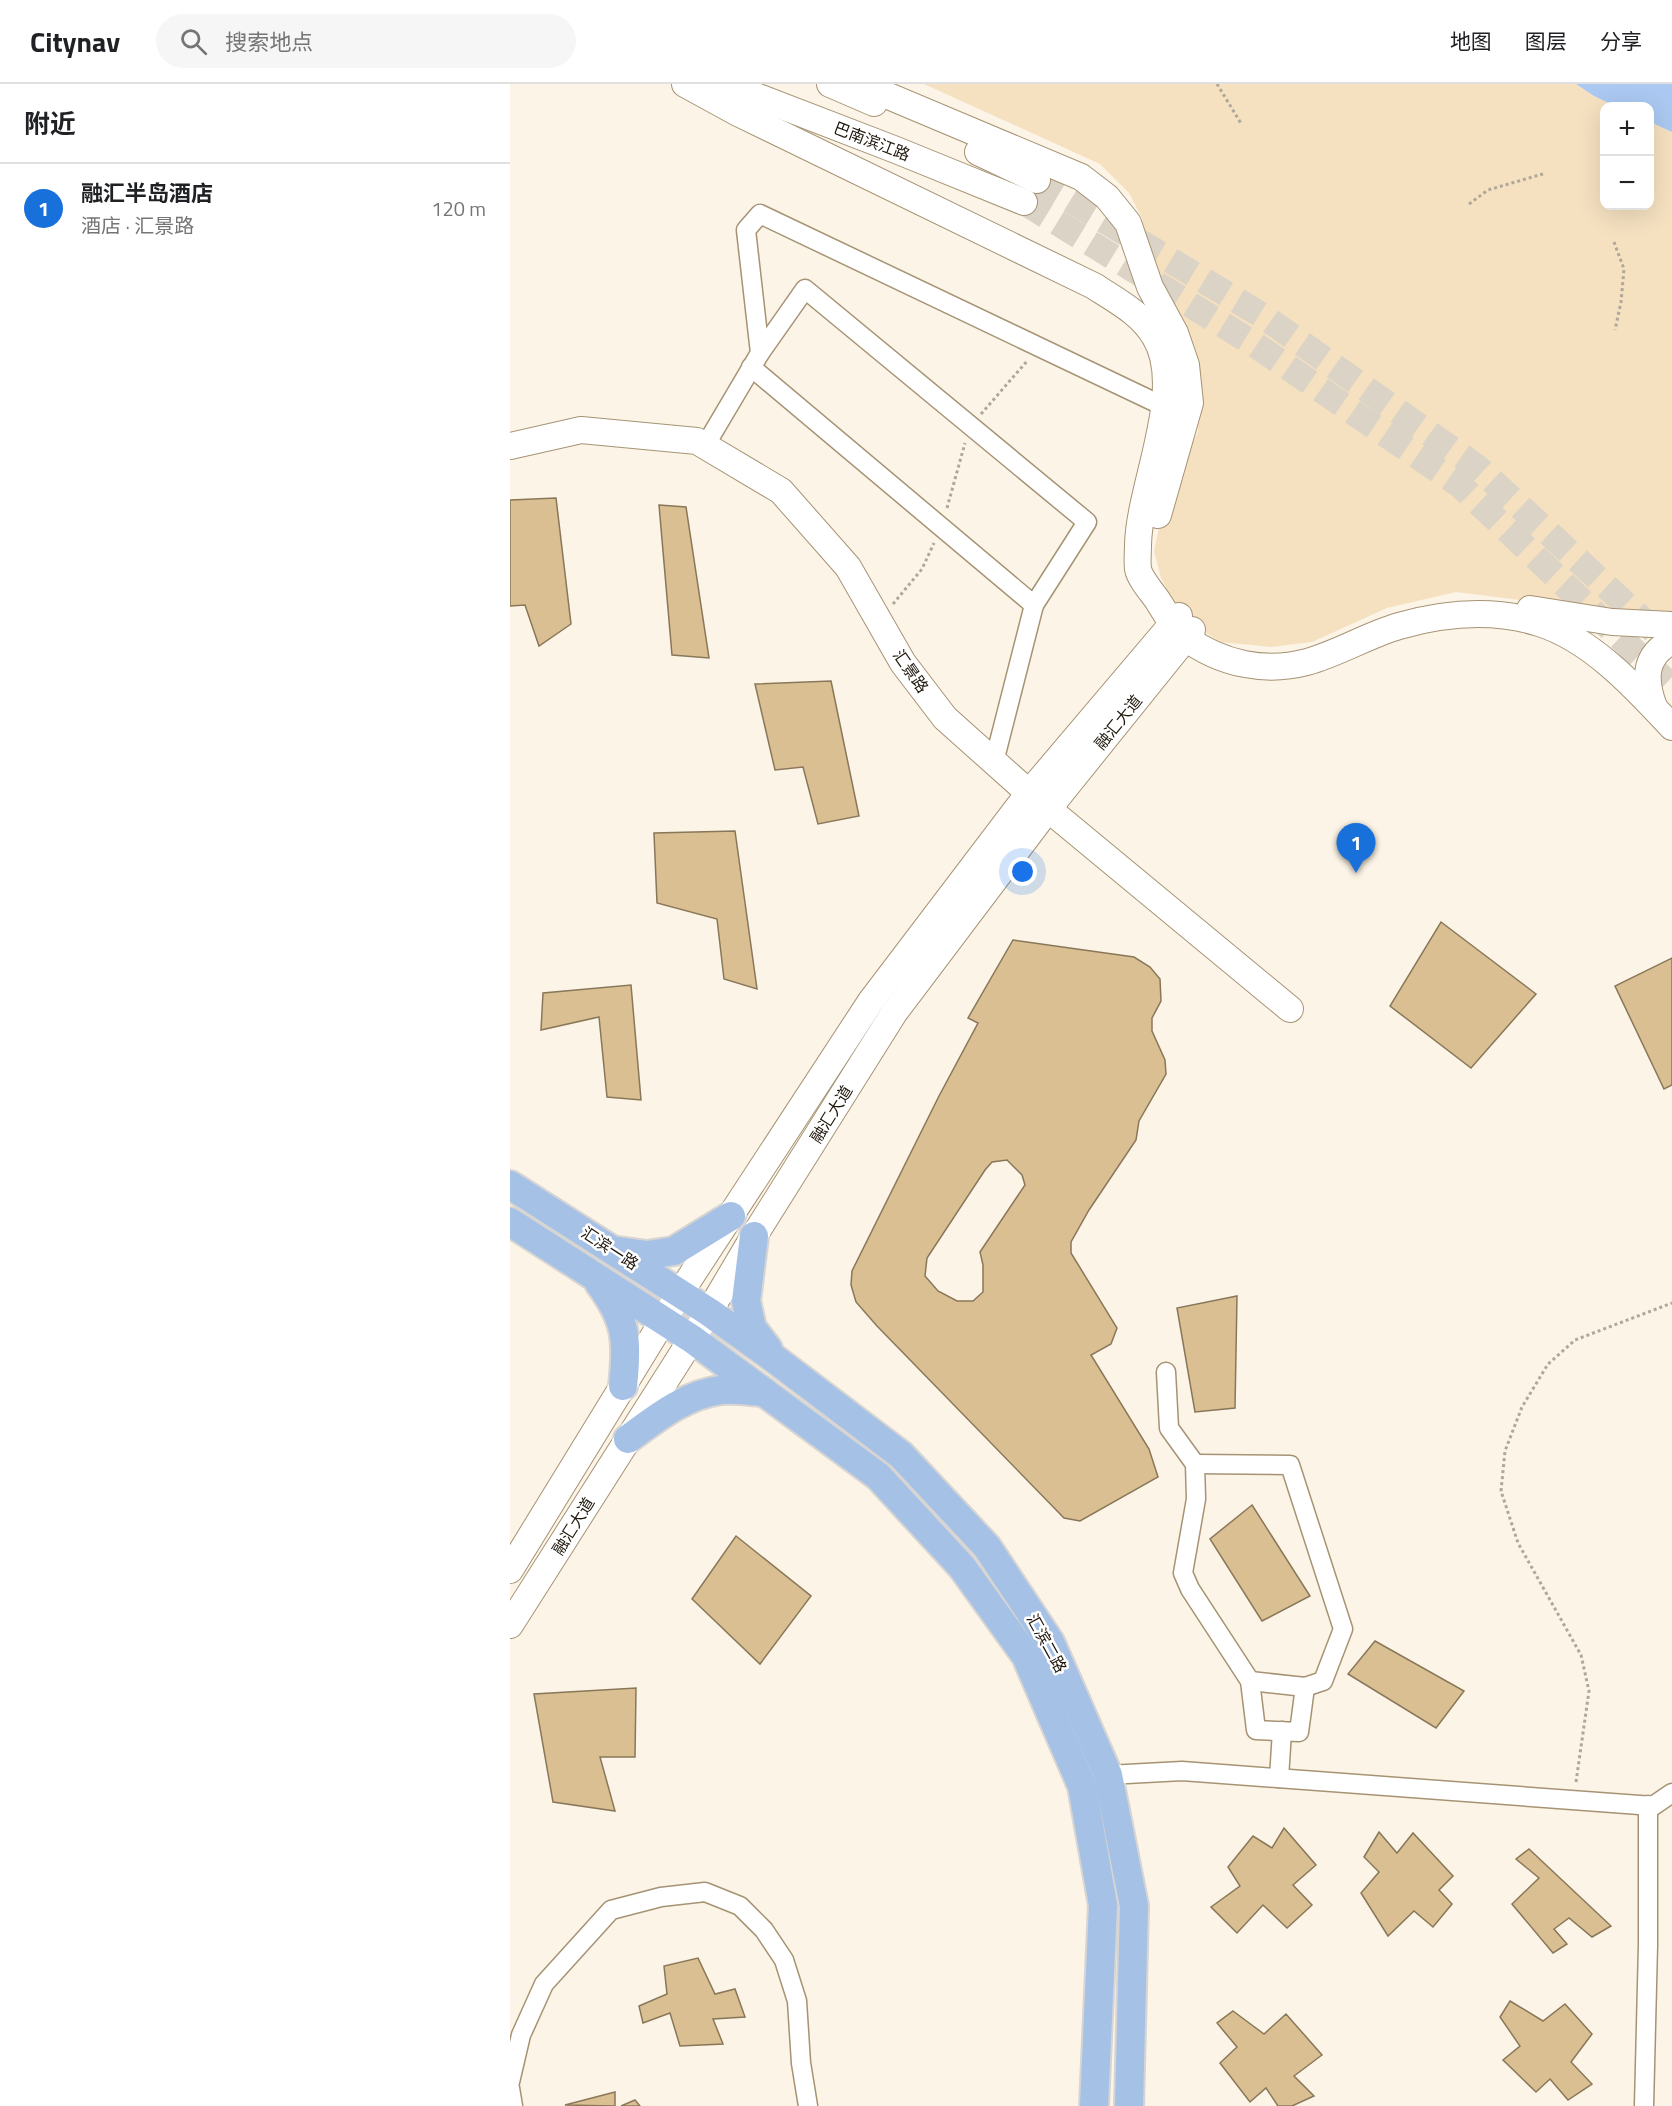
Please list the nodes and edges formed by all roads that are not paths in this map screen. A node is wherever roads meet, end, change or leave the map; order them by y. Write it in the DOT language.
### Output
graph roads {
  1 [pos="685,84"];
  2 [pos="718,84"];
  3 [pos="830,84"];
  4 [pos="860,84"];
  5 [pos="1037,180"];
  6 [pos="1024,202"];
  7 [pos="755,360"];
  8 [pos="1165,407"];
  9 [pos="510,446"];
  10 [pos="705,446"];
  11 [pos="1034,605"];
  12 [pos="1672,626"];
  13 [pos="1182,627"];
  14 [pos="1672,641"];
  15 [pos="1664,718"];
  16 [pos="994,762"];
  17 [pos="1038,801"];
  18 [pos="1290,1009"];
  19 [pos="510,1185"];
  20 [pos="731,1215"];
  21 [pos="510,1222"];
  22 [pos="754,1236"];
  23 [pos="612,1250"];
  24 [pos="593,1275"];
  25 [pos="680,1293"];
  26 [pos="709,1312"];
  27 [pos="664,1320"];
  28 [pos="692,1339"];
  29 [pos="776,1360"];
  30 [pos="1166,1372"];
  31 [pos="623,1386"];
  32 [pos="764,1392"];
  33 [pos="628,1439"];
  34 [pos="1195,1464"];
  35 [pos="510,1570"];
  36 [pos="510,1625"];
  37 [pos="1250,1681"];
  38 [pos="1305,1687"];
  39 [pos="1282,1731"];
  40 [pos="1108,1776"];
  41 [pos="1279,1778"];
  42 [pos="1672,1793"];
  43 [pos="1648,1805"];
  44 [pos="510,2082"];
  45 [pos="510,2088"];
  46 [pos="513,2106"];
  47 [pos="808,2106"];
  48 [pos="1094,2106"];
  49 [pos="1129,2106"];
  50 [pos="1644,2106"];
  1 -- 8 [label="main road"];
  2 -- 6 [label="main road, 巴南滨江路"];
  3 -- 5 [label="main road, 巴南滨江路"];
  4 -- 13 [label="main road"];
  7 -- 8 [label="street"];
  7 -- 10 [label="street"];
  7 -- 11 [label="street"];
  7 -- 11 [label="street"];
  8 -- 13 [label="main road"];
  9 -- 10 [label="main road, 汇景路"];
  10 -- 16 [label="main road, 汇景路"];
  11 -- 16 [label="street"];
  12 -- 13 [label="main road"];
  13 -- 15 [label="main road"];
  13 -- 17 [label="main road, 融汇大道"];
  14 -- 15 [label="main road"];
  16 -- 17 [label="main road, 汇景路"];
  17 -- 18 [label="main road, 汇景路"];
  17 -- 20 [label="main road, 融汇大道"];
  17 -- 22 [label="main road, 融汇大道"];
  19 -- 23 [label="main road, 汇滨一路"];
  20 -- 23 [label="main road"];
  20 -- 25 [label="main road, 融汇大道"];
  21 -- 24 [label="main road, 汇滨一路"];
  22 -- 26 [label="main road, 融汇大道"];
  22 -- 29 [label="main road"];
  23 -- 25 [label="main road, 汇滨一路"];
  24 -- 27 [label="main road, 汇滨一路"];
  24 -- 31 [label="main road"];
  25 -- 26 [label="main road, 汇滨一路"];
  25 -- 27 [label="main road, 融汇大道"];
  26 -- 28 [label="main road, 融汇大道"];
  26 -- 29 [label="main road, 汇滨二路"];
  27 -- 28 [label="main road, 汇滨一路"];
  27 -- 31 [label="main road, 融汇大道"];
  28 -- 32 [label="main road, 汇滨二路"];
  28 -- 33 [label="main road, 融汇大道"];
  29 -- 40 [label="main road, 汇滨二路"];
  30 -- 34 [label="street"];
  31 -- 35 [label="main road, 融汇大道"];
  32 -- 33 [label="main road"];
  32 -- 48 [label="main road, 汇滨二路"];
  33 -- 36 [label="main road, 融汇大道"];
  34 -- 37 [label="street"];
  34 -- 38 [label="street"];
  37 -- 38 [label="street"];
  37 -- 39 [label="street"];
  38 -- 39 [label="street"];
  39 -- 41 [label="street"];
  40 -- 41 [label="street"];
  40 -- 49 [label="main road, 汇滨二路"];
  41 -- 43 [label="street"];
  42 -- 43 [label="street"];
  43 -- 50 [label="street"];
  44 -- 47 [label="street"];
  45 -- 46 [label="street"];
}
